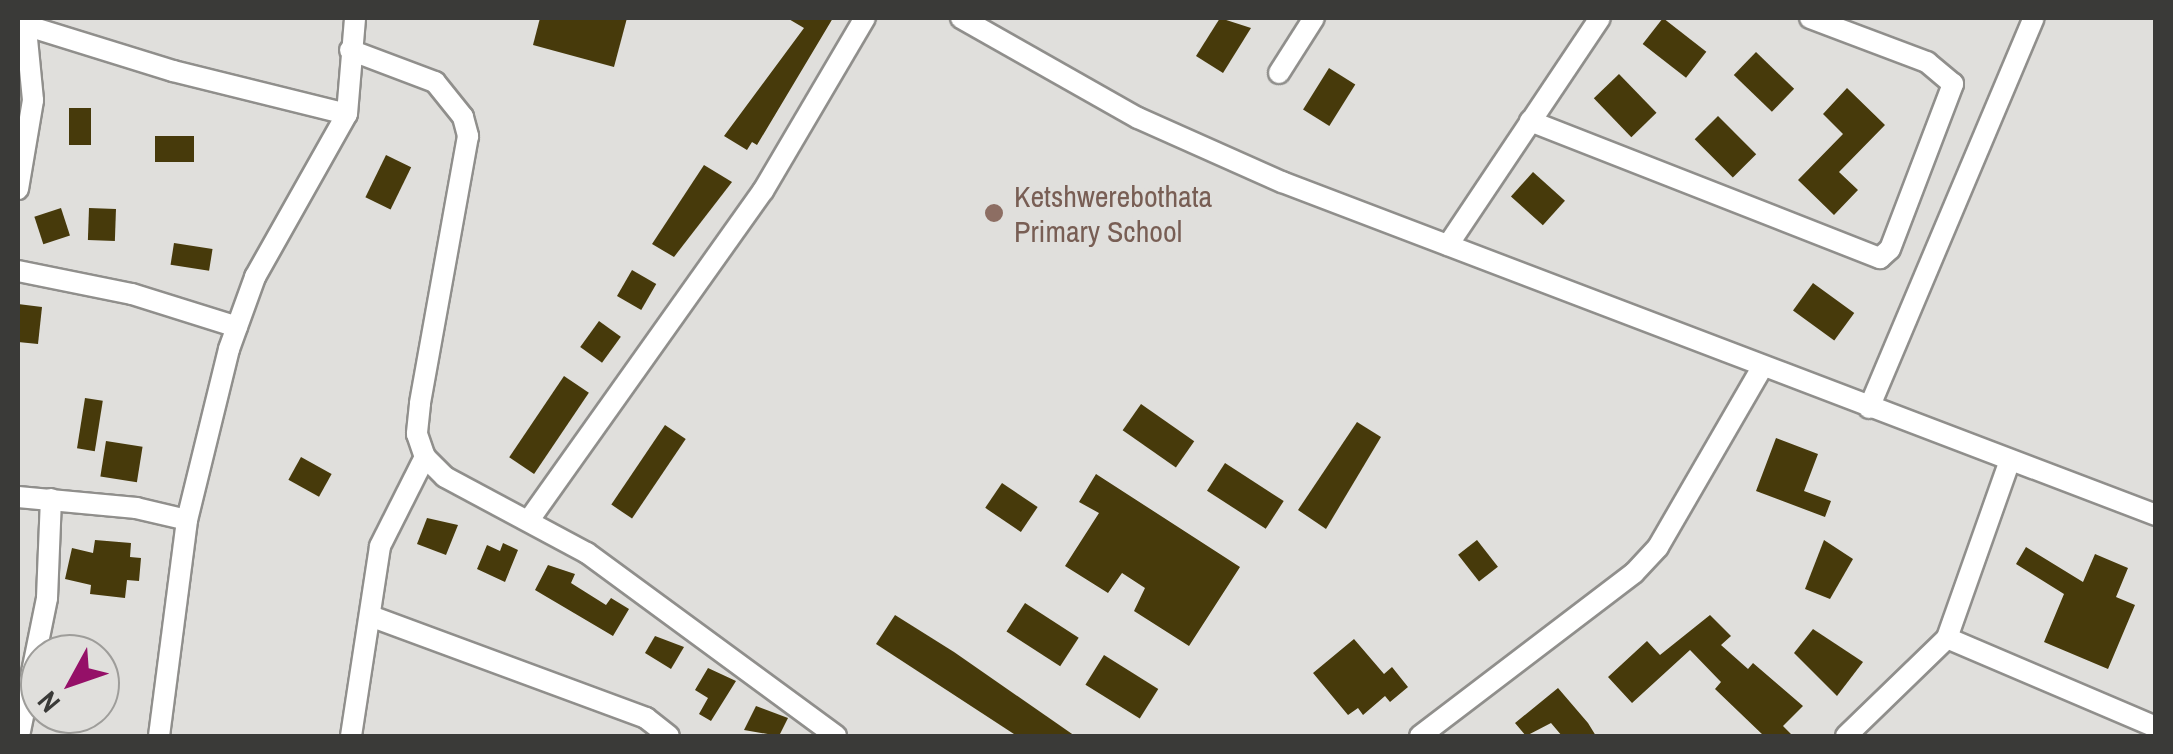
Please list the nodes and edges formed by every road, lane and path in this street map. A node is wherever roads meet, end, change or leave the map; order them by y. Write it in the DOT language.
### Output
graph roads {
  1 [pos="355,18"];
  2 [pos="865,18"];
  3 [pos="961,18"];
  4 [pos="1314,18"];
  5 [pos="1600,18"];
  6 [pos="1810,18"];
  7 [pos="2034,18"];
  8 [pos="22,22"];
  9 [pos="350,50"];
  10 [pos="1279,73"];
  11 [pos="347,114"];
  12 [pos="1530,121"];
  13 [pos="18,189"];
  14 [pos="1448,245"];
  15 [pos="18,271"];
  16 [pos="237,326"];
  17 [pos="1762,369"];
  18 [pos="1869,408"];
  19 [pos="424,457"];
  20 [pos="2009,463"];
  21 [pos="18,497"];
  22 [pos="51,498"];
  23 [pos="2156,515"];
  24 [pos="187,520"];
  25 [pos="529,520"];
  26 [pos="373,617"];
  27 [pos="1947,638"];
  28 [pos="2156,727"];
  29 [pos="19,736"];
  30 [pos="160,736"];
  31 [pos="351,736"];
  32 [pos="669,736"];
  33 [pos="836,736"];
  34 [pos="1420,736"];
  35 [pos="1846,736"];
  1 -- 9 [label="street"];
  2 -- 25 [label="street"];
  3 -- 14 [label="street"];
  4 -- 10 [label="street"];
  5 -- 12 [label="street"];
  6 -- 12 [label="street"];
  7 -- 18 [label="street"];
  8 -- 11 [label="street"];
  8 -- 13 [label="street"];
  9 -- 11 [label="street"];
  9 -- 19 [label="street"];
  11 -- 16 [label="street"];
  12 -- 14 [label="street"];
  14 -- 17 [label="street"];
  15 -- 16 [label="street"];
  16 -- 24 [label="street"];
  17 -- 18 [label="street"];
  17 -- 34 [label="street"];
  18 -- 20 [label="street"];
  19 -- 25 [label="street"];
  19 -- 26 [label="street"];
  20 -- 23 [label="street"];
  20 -- 27 [label="street"];
  21 -- 22 [label="street"];
  22 -- 24 [label="street"];
  22 -- 29 [label="street"];
  24 -- 30 [label="street"];
  25 -- 33 [label="street"];
  26 -- 31 [label="street"];
  26 -- 32 [label="street"];
  27 -- 28 [label="street"];
  27 -- 35 [label="street"];
}
